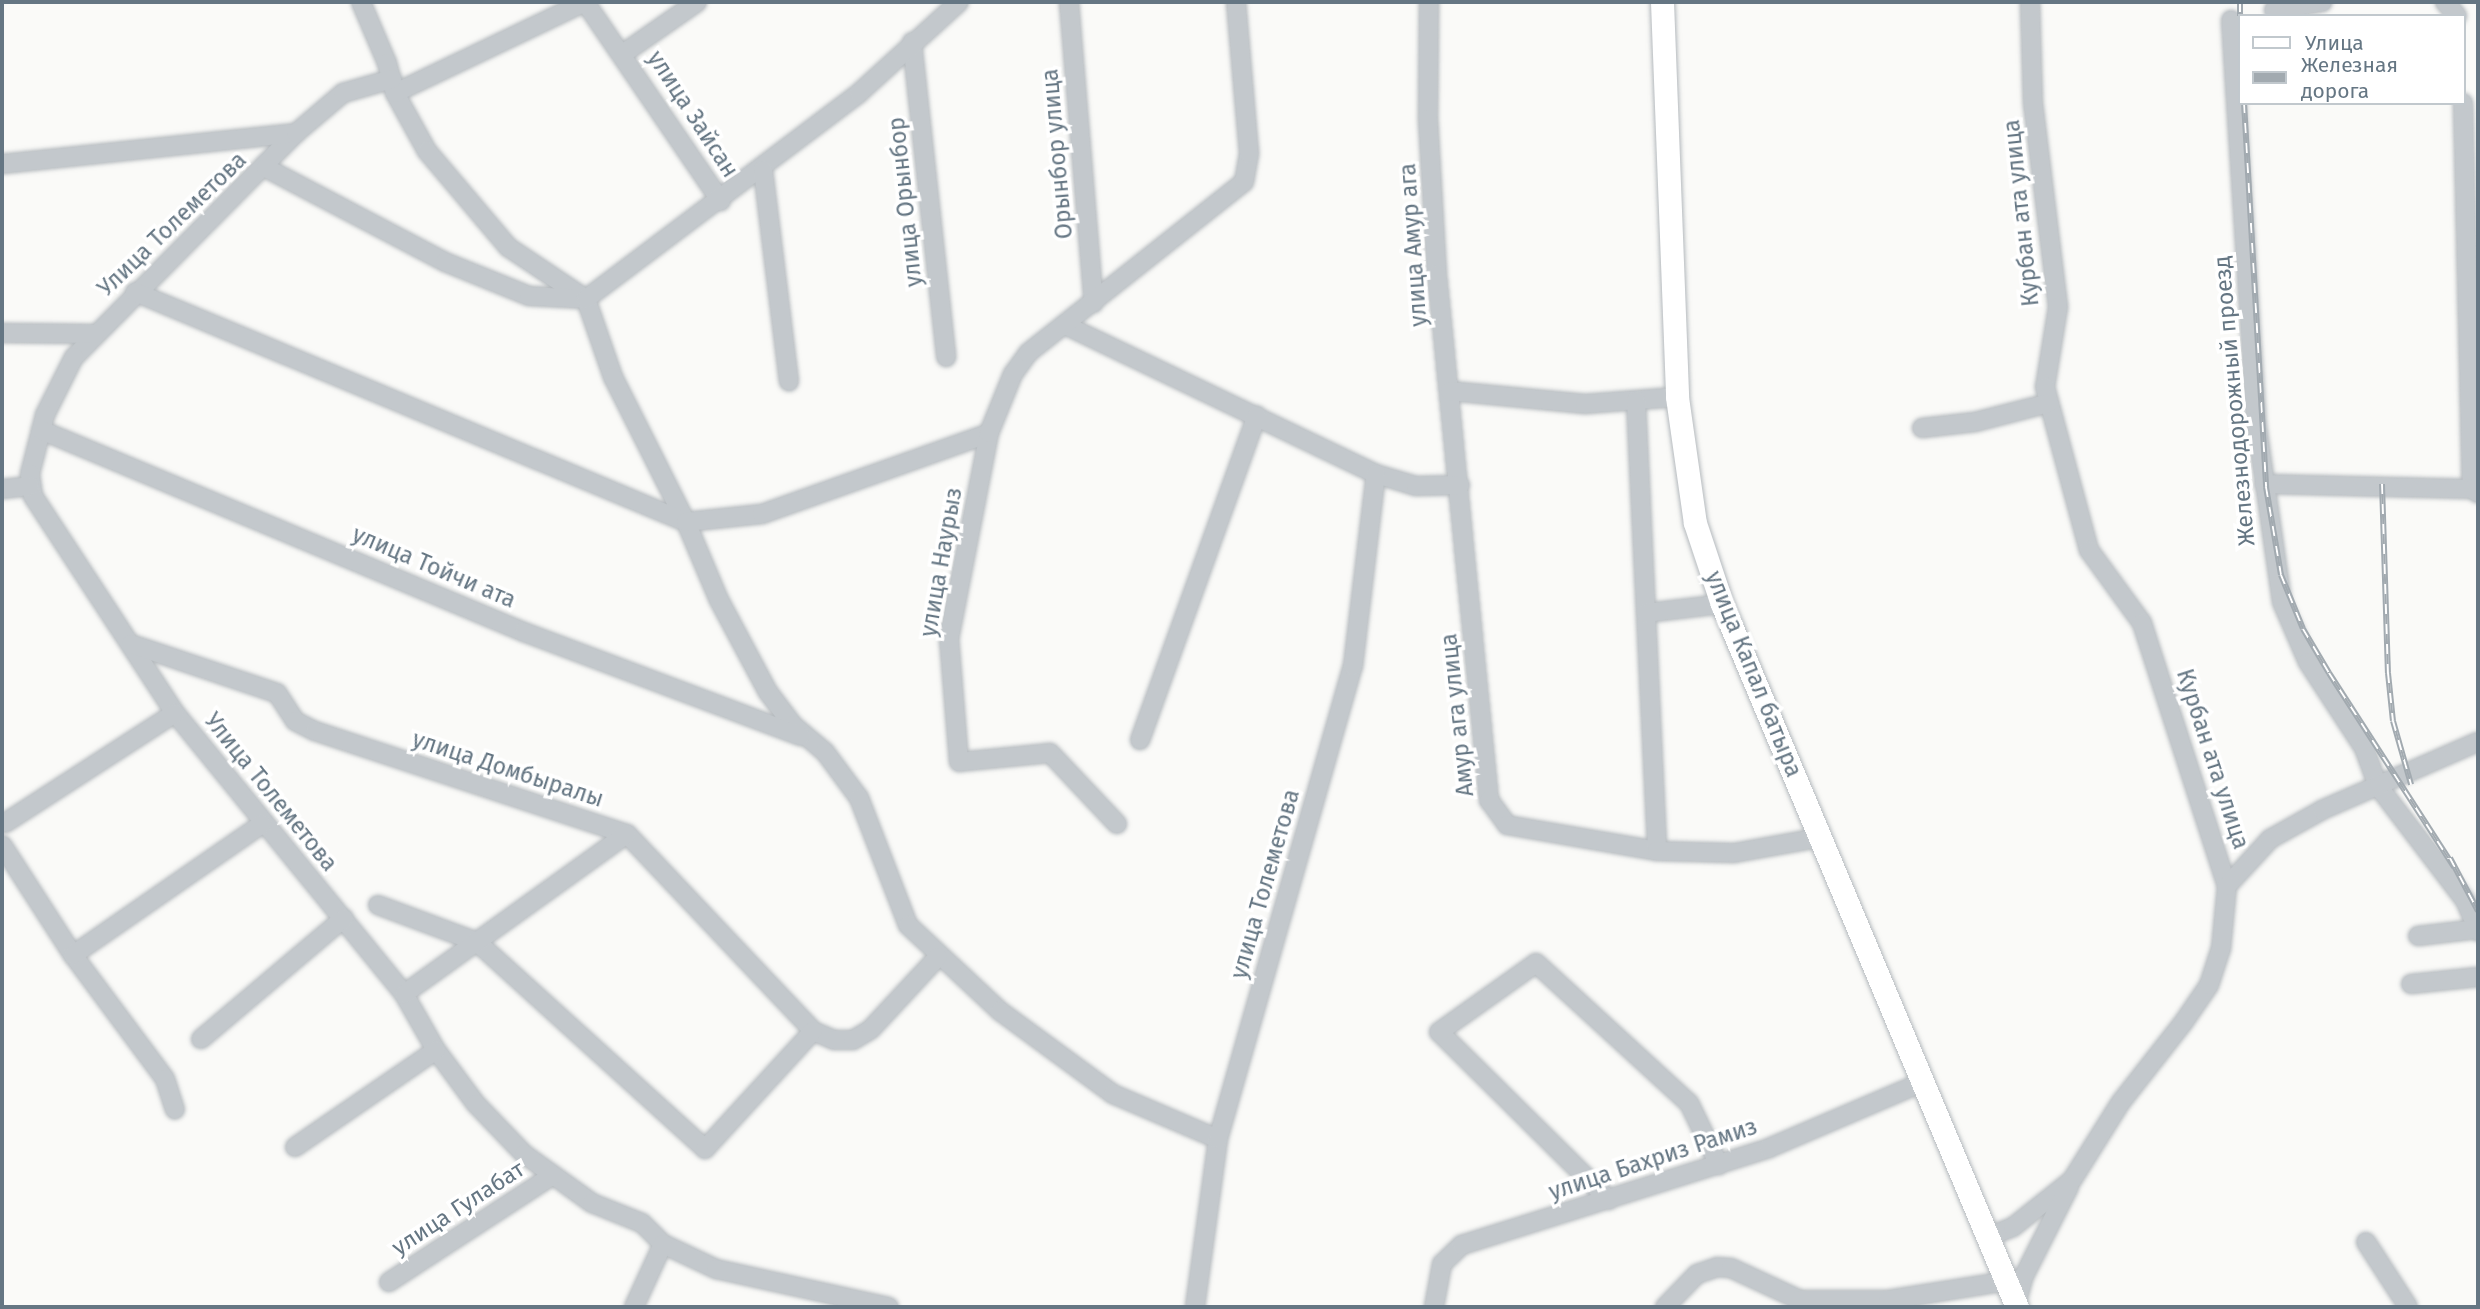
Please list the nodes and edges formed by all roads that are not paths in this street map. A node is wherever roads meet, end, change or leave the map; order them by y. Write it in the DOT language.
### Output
graph roads {
  1 [pos="361,2"];
  2 [pos="697,2"];
  3 [pos="959,2"];
  4 [pos="1069,2"];
  5 [pos="1236,2"];
  6 [pos="1429,2"];
  7 [pos="1662,2"];
  8 [pos="2030,2"];
  9 [pos="2322,2"];
  10 [pos="2274,10"];
  11 [pos="2231,20"];
  12 [pos="912,42"];
  13 [pos="624,54"];
  14 [pos="393,86"];
  15 [pos="2463,105"];
  16 [pos="296,134"];
  17 [pos="2,164"];
  18 [pos="266,168"];
  19 [pos="763,170"];
  20 [pos="721,201"];
  21 [pos="135,292"];
  22 [pos="586,299"];
  23 [pos="1094,303"];
  24 [pos="1065,325"];
  25 [pos="2,333"];
  26 [pos="95,334"];
  27 [pos="946,357"];
  28 [pos="789,381"];
  29 [pos="1450,391"];
  30 [pos="1677,397"];
  31 [pos="1636,401"];
  32 [pos="2049,403"];
  33 [pos="1257,415"];
  34 [pos="1922,428"];
  35 [pos="41,430"];
  36 [pos="989,433"];
  37 [pos="1376,474"];
  38 [pos="2264,484"];
  39 [pos="1460,485"];
  40 [pos="30,486"];
  41 [pos="2,489"];
  42 [pos="2475,491"];
  43 [pos="686,522"];
  44 [pos="1722,604"];
  45 [pos="1646,613"];
  46 [pos="131,644"];
  47 [pos="175,713"];
  48 [pos="811,740"];
  49 [pos="1140,740"];
  50 [pos="2478,742"];
  51 [pos="2378,786"];
  52 [pos="5,823"];
  53 [pos="262,824"];
  54 [pos="1116,824"];
  55 [pos="627,834"];
  56 [pos="1823,837"];
  57 [pos="2,845"];
  58 [pos="1657,851"];
  59 [pos="2227,886"];
  60 [pos="378,905"];
  61 [pos="344,918"];
  62 [pos="2478,930"];
  63 [pos="2418,936"];
  64 [pos="478,942"];
  65 [pos="73,955"];
  66 [pos="938,957"];
  67 [pos="2478,977"];
  68 [pos="2411,984"];
  69 [pos="404,994"];
  70 [pos="813,1031"];
  71 [pos="201,1039"];
  72 [pos="436,1050"];
  73 [pos="1923,1082"];
  74 [pos="175,1109"];
  75 [pos="1218,1139"];
  76 [pos="295,1147"];
  77 [pos="1719,1164"];
  78 [pos="553,1175"];
  79 [pos="2072,1180"];
  80 [pos="1609,1200"];
  81 [pos="1988,1237"];
  82 [pos="2367,1242"];
  83 [pos="663,1244"];
  84 [pos="2006,1281"];
  85 [pos="389,1282"];
  86 [pos="1799,1303"];
  87 [pos="2017,1306"];
  88 [pos="634,1307"];
  89 [pos="889,1307"];
  90 [pos="1195,1307"];
  91 [pos="1434,1307"];
  92 [pos="1665,1307"];
  93 [pos="2408,1307"];
  1 -- 14 [label="street"];
  2 -- 13 [label="street, улица Зайсан"];
  3 -- 12 [label="street"];
  4 -- 23 [label="street, Орынбор улица"];
  5 -- 23 [label="street, улица Наурыз"];
  6 -- 29 [label="street, улица Амур ага"];
  7 -- 30 [label="main road, улица Капал батыра"];
  8 -- 32 [label="street, Курбан ата улица"];
  9 -- 10 [label="street"];
  11 -- 38 [label="street, Железнодорожный проезд"];
  12 -- 19 [label="street"];
  12 -- 27 [label="street, улица Орынбор"];
  13 -- 14 [label="street, улица Зайсан"];
  13 -- 20 [label="street, улица Зайсан"];
  14 -- 16 [label="street"];
  14 -- 22 [label="street"];
  15 -- 42 [label="street"];
  16 -- 17 [label="street"];
  16 -- 18 [label="street, Улица Толеметова"];
  18 -- 21 [label="street, Улица Толеметова"];
  18 -- 22 [label="street"];
  19 -- 20 [label="street"];
  19 -- 28 [label="street"];
  20 -- 22 [label="street"];
  21 -- 26 [label="street, Улица Толеметова"];
  21 -- 43 [label="street"];
  22 -- 43 [label="street"];
  23 -- 24 [label="street, улица Наурыз"];
  24 -- 33 [label="street"];
  24 -- 36 [label="street, улица Наурыз"];
  25 -- 26 [label="street"];
  26 -- 35 [label="street, Улица Толеметова"];
  29 -- 31 [label="street"];
  29 -- 39 [label="street, улица Амур ага"];
  30 -- 31 [label="street"];
  30 -- 44 [label="main road, улица Капал батыра"];
  31 -- 45 [label="street"];
  32 -- 34 [label="street"];
  32 -- 59 [label="street, Курбан ата улица"];
  33 -- 37 [label="street"];
  33 -- 49 [label="street"];
  35 -- 40 [label="street, Улица Толеметова"];
  35 -- 48 [label="street, улица Тойчи ата"];
  36 -- 43 [label="street, улица Наурыз"];
  36 -- 54 [label="street, улица Наурыз"];
  37 -- 39 [label="street"];
  37 -- 75 [label="street, улица Толеметова"];
  38 -- 42 [label="street"];
  38 -- 51 [label="street, Железнодорожный проезд"];
  39 -- 58 [label="street, Амур ага улица"];
  40 -- 41 [label="street"];
  40 -- 46 [label="street, Улица Толеметова"];
  43 -- 48 [label="street"];
  44 -- 45 [label="street"];
  44 -- 56 [label="main road, улица Капал батыра"];
  45 -- 58 [label="street"];
  46 -- 47 [label="street, Улица Толеметова"];
  46 -- 55 [label="street, улица Домбыралы"];
  47 -- 52 [label="street"];
  47 -- 53 [label="street, Улица Толеметова"];
  48 -- 66 [label="street"];
  50 -- 51 [label="street"];
  51 -- 59 [label="street"];
  51 -- 62 [label="street, Железнодорожный проезд"];
  53 -- 61 [label="street, Улица Толеметова"];
  53 -- 65 [label="street"];
  55 -- 64 [label="street"];
  55 -- 70 [label="street, улица Домбыралы"];
  56 -- 58 [label="street, Амур ага улица"];
  56 -- 73 [label="main road, улица Капал батыра"];
  57 -- 65 [label="street"];
  59 -- 79 [label="street"];
  60 -- 64 [label="street"];
  61 -- 69 [label="street, Улица Толеметова"];
  61 -- 71 [label="street"];
  62 -- 63 [label="street"];
  64 -- 69 [label="street"];
  64 -- 70 [label="street"];
  65 -- 74 [label="street"];
  66 -- 70 [label="street"];
  66 -- 75 [label="street"];
  67 -- 68 [label="street"];
  69 -- 72 [label="street, Улица Толеметова"];
  72 -- 76 [label="street"];
  72 -- 78 [label="street, Улица Толеметова"];
  73 -- 77 [label="street, улица Бахриз Рамиз"];
  73 -- 81 [label="main road, улица Капал батыра"];
  75 -- 90 [label="street, улица Толеметова"];
  77 -- 80 [label="street, улица Бахриз Рамиз"];
  77 -- 80 [label="street"];
  78 -- 83 [label="street, Улица Толеметова"];
  78 -- 85 [label="street, улица Гулабат"];
  79 -- 81 [label="street"];
  79 -- 87 [label="street"];
  80 -- 91 [label="street, улица Бахриз Рамиз"];
  81 -- 84 [label="main road, улица Капал батыра"];
  82 -- 93 [label="street"];
  83 -- 88 [label="street"];
  83 -- 89 [label="street, Улица Толеметова"];
  84 -- 86 [label="street"];
  84 -- 87 [label="main road, улица Капал батыра"];
  86 -- 92 [label="street"];
}
